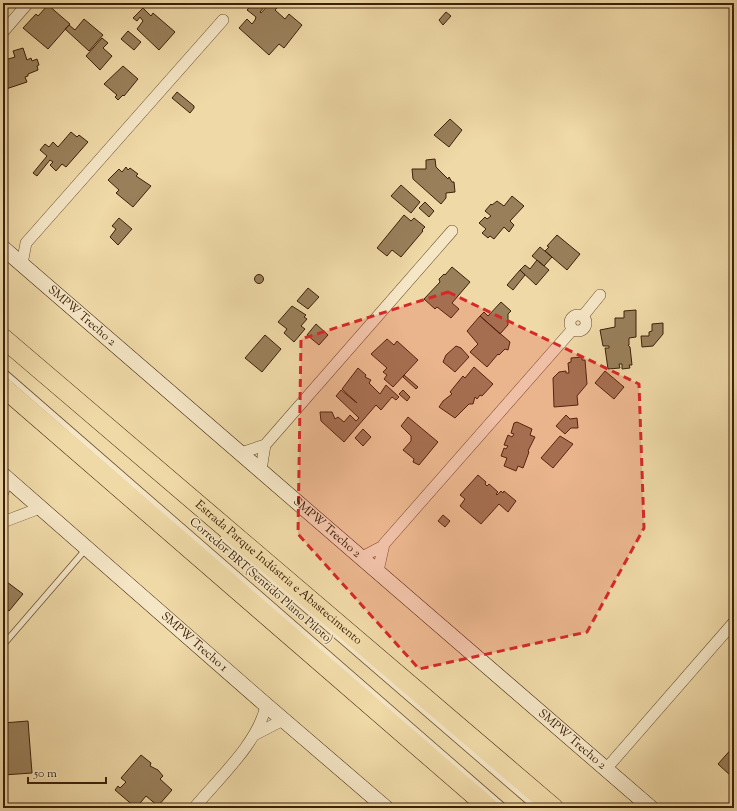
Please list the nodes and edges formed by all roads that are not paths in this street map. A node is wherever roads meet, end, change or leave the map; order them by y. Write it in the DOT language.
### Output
graph roads {
  1 [pos="28,3"];
  2 [pos="223,20"];
  3 [pos="3,32"];
  4 [pos="452,231"];
  5 [pos="26,244"];
  6 [pos="3,249"];
  7 [pos="22,264"];
  8 [pos="600,295"];
  9 [pos="3,338"];
  10 [pos="3,371"];
  11 [pos="3,387"];
  12 [pos="265,445"];
  13 [pos="241,453"];
  14 [pos="261,470"];
  15 [pos="5,482"];
  16 [pos="40,508"];
  17 [pos="3,522"];
  18 [pos="219,535"];
  19 [pos="383,546"];
  20 [pos="86,548"];
  21 [pos="362,557"];
  22 [pos="378,571"];
  23 [pos="734,622"];
  24 [pos="3,645"];
  25 [pos="266,705"];
  26 [pos="283,720"];
  27 [pos="256,734"];
  28 [pos="606,769"];
  29 [pos="194,808"];
  30 [pos="386,808"];
  31 [pos="489,808"];
  32 [pos="505,808"];
  33 [pos="536,808"];
  34 [pos="554,808"];
  35 [pos="651,808"];
  1 -- 3 [label="street"];
  2 -- 5 [label="street"];
  4 -- 12 [label="street"];
  5 -- 6 [label="street"];
  5 -- 7 [label="street"];
  6 -- 7 [label="street, SMPW Trecho 2"];
  7 -- 13 [label="street, SMPW Trecho 2"];
  8 -- 19 [label="street"];
  9 -- 34 [label="highway, Estrada Parque Indústria e Abastecimento"];
  10 -- 32 [label="lane, Corredor BRT(Sentido Plano Piloto)"];
  11 -- 31 [label="highway"];
  12 -- 13 [label="street"];
  12 -- 14 [label="street"];
  13 -- 14 [label="street, SMPW Trecho 2"];
  14 -- 21 [label="street, SMPW Trecho 2"];
  15 -- 16 [label="street, SMPW Trecho 1"];
  16 -- 17 [label="street"];
  16 -- 20 [label="street, SMPW Trecho 1"];
  18 -- 33 [label="lane"];
  19 -- 21 [label="street"];
  19 -- 22 [label="street"];
  20 -- 24 [label="lane"];
  20 -- 25 [label="street, SMPW Trecho 1"];
  21 -- 22 [label="street, SMPW Trecho 2"];
  22 -- 28 [label="street, SMPW Trecho 2"];
  23 -- 28 [label="street"];
  25 -- 26 [label="street, SMPW Trecho 1"];
  25 -- 27 [label="street"];
  26 -- 27 [label="street"];
  26 -- 30 [label="street, SMPW Trecho 1"];
  27 -- 29 [label="street"];
  28 -- 35 [label="street, SMPW Trecho 2"];
}
